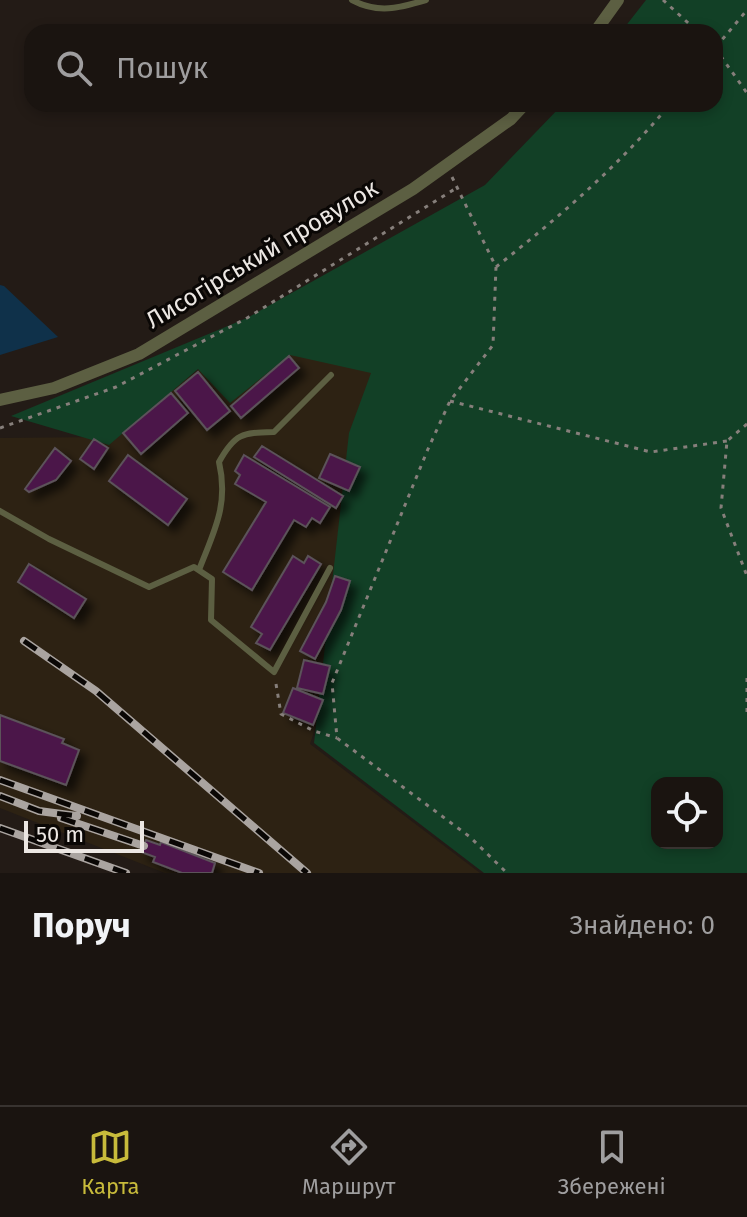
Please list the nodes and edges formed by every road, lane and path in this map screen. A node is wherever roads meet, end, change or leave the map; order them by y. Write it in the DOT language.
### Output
graph roads {
  1 [pos="352,0"];
  2 [pos="426,0"];
  3 [pos="609,0"];
  4 [pos="618,0"];
  5 [pos="663,0"];
  6 [pos="747,10"];
  7 [pos="608,14"];
  8 [pos="601,24"];
  9 [pos="689,24"];
  10 [pos="723,38"];
  11 [pos="723,59"];
  12 [pos="747,93"];
  13 [pos="518,112"];
  14 [pos="664,112"];
  15 [pos="447,166"];
  16 [pos="458,187"];
  17 [pos="496,267"];
  18 [pos="331,375"];
  19 [pos="0,400"];
  20 [pos="450,401"];
  21 [pos="747,424"];
  22 [pos="0,428"];
  23 [pos="727,441"];
  24 [pos="0,511"];
  25 [pos="330,568"];
  26 [pos="199,570"];
  27 [pos="747,576"];
  28 [pos="274,672"];
  29 [pos="747,678"];
  30 [pos="747,712"];
  31 [pos="337,738"];
  32 [pos="507,873"];
  1 -- 2 [label="lane"];
  3 -- 7 [label="lane"];
  4 -- 7 [label="street"];
  5 -- 9 [label="path"];
  6 -- 10 [label="path"];
  7 -- 8 [label="street"];
  11 -- 12 [label="path"];
  13 -- 15 [label="street, Лисогірський провулок"];
  14 -- 17 [label="path"];
  15 -- 16 [label="path"];
  15 -- 19 [label="street, Лисогірський провулок"];
  16 -- 17 [label="path"];
  16 -- 22 [label="path"];
  17 -- 20 [label="path"];
  18 -- 26 [label="lane"];
  20 -- 23 [label="path"];
  20 -- 31 [label="path"];
  21 -- 23 [label="path"];
  23 -- 27 [label="path"];
  24 -- 26 [label="lane"];
  25 -- 28 [label="lane"];
  26 -- 28 [label="lane"];
  28 -- 31 [label="path"];
  29 -- 30 [label="path"];
  31 -- 32 [label="path"];
}
